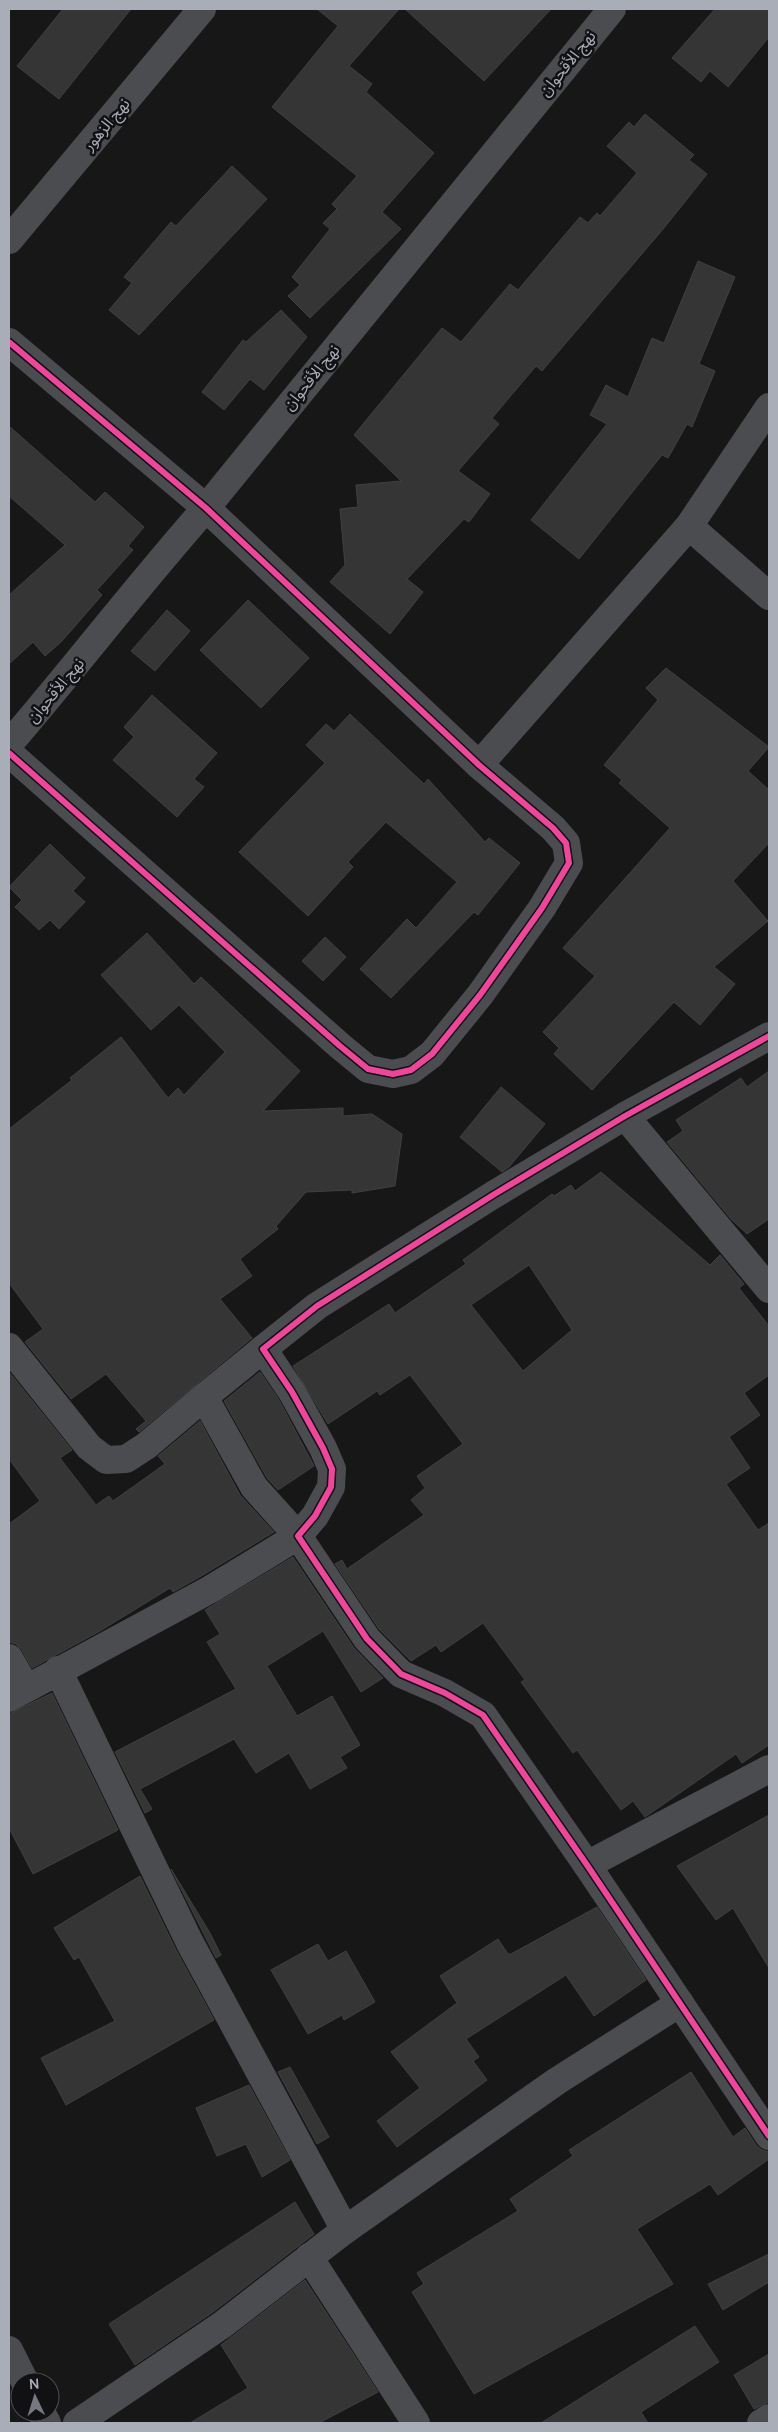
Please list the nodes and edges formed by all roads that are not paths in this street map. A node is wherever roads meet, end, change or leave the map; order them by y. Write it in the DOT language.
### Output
graph roads {
  1 [pos="202,9"];
  2 [pos="612,9"];
  3 [pos="9,240"];
  4 [pos="9,342"];
  5 [pos="769,407"];
  6 [pos="206,508"];
  7 [pos="688,526"];
  8 [pos="769,596"];
  9 [pos="9,744"];
  10 [pos="9,753"];
  11 [pos="479,765"];
  12 [pos="769,1036"];
  13 [pos="625,1116"];
  14 [pos="769,1289"];
  15 [pos="9,1347"];
  16 [pos="263,1349"];
  17 [pos="204,1397"];
  18 [pos="298,1536"];
  19 [pos="9,1658"];
  20 [pos="58,1670"];
  21 [pos="18,1693"];
  22 [pos="769,1768"];
  23 [pos="588,1865"];
  24 [pos="680,2003"];
  25 [pos="769,2136"];
  26 [pos="345,2230"];
  27 [pos="309,2257"];
  28 [pos="9,2350"];
  29 [pos="20,2372"];
  30 [pos="769,2418"];
  31 [pos="77,2423"];
  32 [pos="416,2423"];
  33 [pos="761,2423"];
  1 -- 3 [label="street, نهج الزهور"];
  2 -- 6 [label="street, نهج الأقحوان"];
  4 -- 6 [label="street"];
  5 -- 7 [label="street"];
  6 -- 9 [label="street, نهج الأقحوان"];
  6 -- 11 [label="street"];
  7 -- 8 [label="street"];
  7 -- 11 [label="street"];
  10 -- 11 [label="street"];
  12 -- 13 [label="street"];
  13 -- 14 [label="street"];
  13 -- 16 [label="street"];
  15 -- 17 [label="street"];
  16 -- 17 [label="street"];
  16 -- 18 [label="street"];
  17 -- 18 [label="street"];
  18 -- 20 [label="street"];
  18 -- 23 [label="street"];
  19 -- 21 [label="street"];
  20 -- 21 [label="street"];
  20 -- 26 [label="street"];
  22 -- 23 [label="street"];
  23 -- 24 [label="street"];
  24 -- 25 [label="street"];
  24 -- 26 [label="street"];
  26 -- 27 [label="street"];
  27 -- 31 [label="street"];
  27 -- 32 [label="street"];
  28 -- 29 [label="street"];
  30 -- 33 [label="street"];
}
